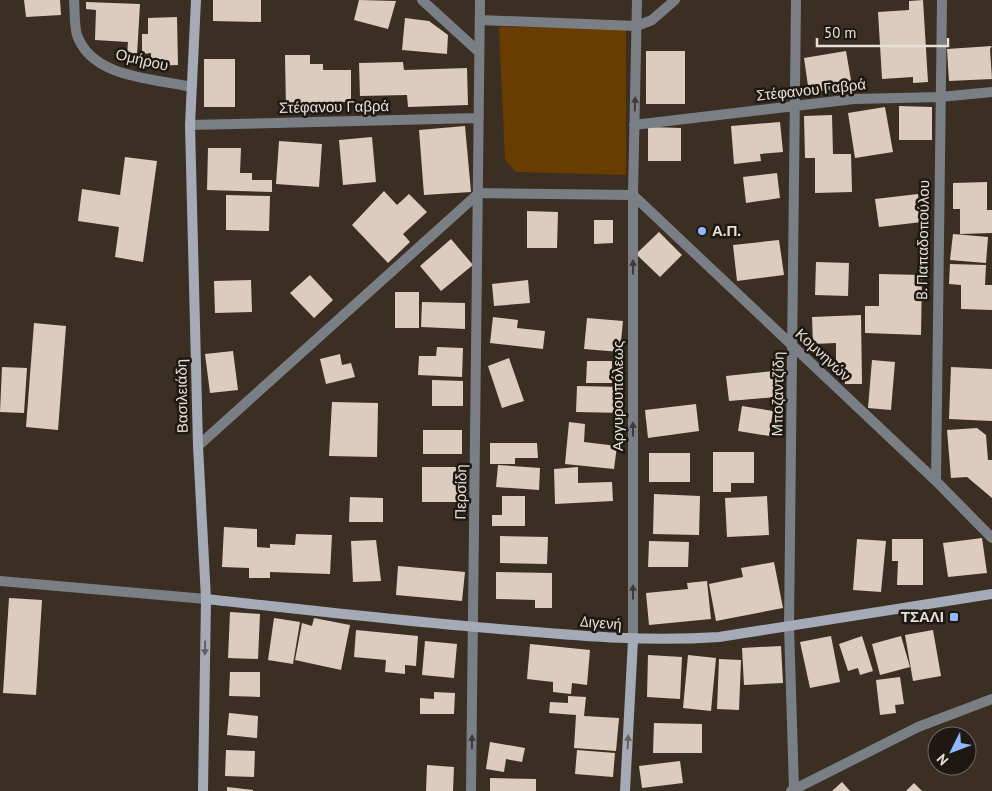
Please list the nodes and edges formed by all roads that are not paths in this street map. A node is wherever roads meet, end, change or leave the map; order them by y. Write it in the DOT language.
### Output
graph roads {
  1 [pos="74,0"];
  2 [pos="196,0"];
  3 [pos="422,0"];
  4 [pos="480,0"];
  5 [pos="637,0"];
  6 [pos="675,0"];
  7 [pos="796,0"];
  8 [pos="942,0"];
  9 [pos="480,20"];
  10 [pos="637,26"];
  11 [pos="479,52"];
  12 [pos="191,87"];
  13 [pos="992,92"];
  14 [pos="940,96"];
  15 [pos="795,106"];
  16 [pos="479,118"];
  17 [pos="190,125"];
  18 [pos="634,125"];
  19 [pos="479,193"];
  20 [pos="633,195"];
  21 [pos="794,348"];
  22 [pos="198,446"];
  23 [pos="936,481"];
  24 [pos="992,538"];
  25 [pos="0,581"];
  26 [pos="992,594"];
  27 [pos="206,599"];
  28 [pos="789,626"];
  29 [pos="474,627"];
  30 [pos="633,640"];
  31 [pos="992,699"];
  32 [pos="793,790"];
  33 [pos="203,791"];
  34 [pos="471,791"];
  35 [pos="625,791"];
  1 -- 12 [label="street, Ομήρου"];
  2 -- 12 [label="street, Βασιλειάδη"];
  3 -- 11 [label="street"];
  4 -- 9 [label="street, Περσίδη"];
  5 -- 10 [label="street, Αργυρουπόλεως"];
  6 -- 10 [label="street"];
  7 -- 15 [label="street, Μποζαντζίδη"];
  8 -- 14 [label="street, B. Παπαδοπούλου"];
  9 -- 10 [label="street"];
  9 -- 11 [label="street, Περσίδη"];
  18 -- 10 [label="street, Αργυρουπόλεως, one-way"];
  11 -- 16 [label="street, Περσίδη"];
  12 -- 17 [label="street, Βασιλειάδη"];
  13 -- 14 [label="street, Στέφανου Γαβρά"];
  14 -- 15 [label="street, Στέφανου Γαβρά"];
  14 -- 23 [label="street, B. Παπαδοπούλου"];
  15 -- 18 [label="street, Στέφανου Γαβρά"];
  15 -- 21 [label="street, Μποζαντζίδη"];
  16 -- 17 [label="street, Στέφανου Γαβρά"];
  16 -- 19 [label="street, Περσίδη"];
  17 -- 22 [label="street, Βασιλειάδη"];
  18 -- 20 [label="street, Αργυρουπόλεως"];
  19 -- 20 [label="street"];
  19 -- 22 [label="street"];
  19 -- 29 [label="street, Περσίδη"];
  20 -- 21 [label="street, Κομνηνών"];
  30 -- 20 [label="street, Αργυρουπόλεως, one-way"];
  21 -- 23 [label="street, Κομνηνών"];
  21 -- 28 [label="street, Μποζαντζίδη"];
  22 -- 27 [label="street, Βασιλειάδη"];
  23 -- 24 [label="street, Κομνηνών"];
  25 -- 27 [label="street"];
  26 -- 28 [label="street, Διγενή"];
  27 -- 29 [label="street, Διγενή"];
  27 -- 33 [label="street, Βασιλειάδη, one-way"];
  28 -- 30 [label="street, Διγενή"];
  28 -- 32 [label="street, Μποζαντζίδη"];
  29 -- 30 [label="street, Διγενή"];
  34 -- 29 [label="street, Περσίδη, one-way"];
  35 -- 30 [label="street, Αργυρουπόλεως, one-way"];
  31 -- 32 [label="street"];
}
